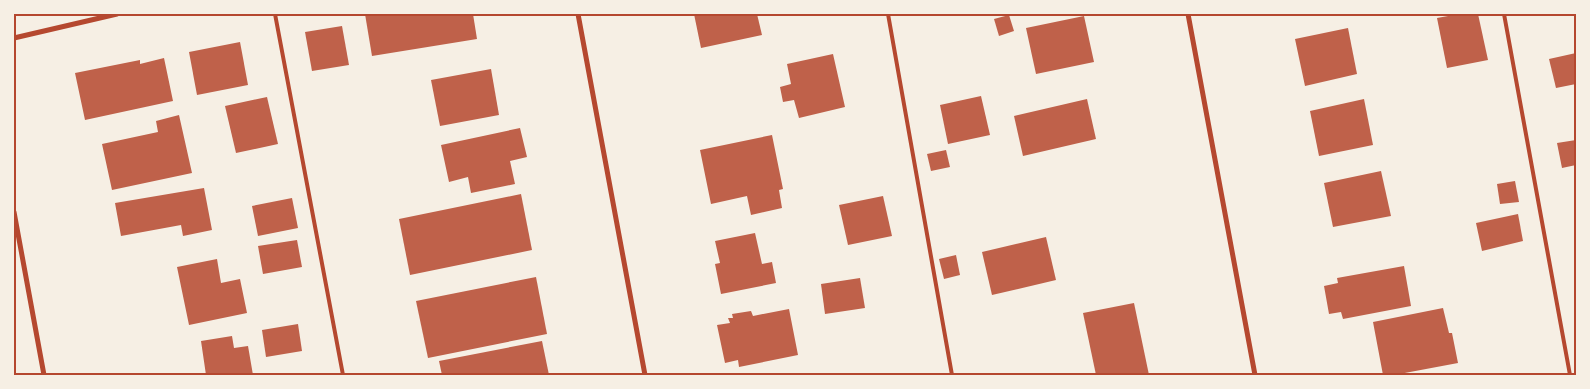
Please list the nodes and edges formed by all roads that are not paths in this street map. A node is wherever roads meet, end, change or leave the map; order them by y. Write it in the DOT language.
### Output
graph roads {
  1 [pos="117,14"];
  2 [pos="275,14"];
  3 [pos="578,14"];
  4 [pos="888,14"];
  5 [pos="1188,14"];
  6 [pos="1504,14"];
  7 [pos="14,38"];
  8 [pos="14,212"];
  9 [pos="44,375"];
  10 [pos="343,375"];
  11 [pos="645,375"];
  12 [pos="952,375"];
  13 [pos="1255,375"];
  14 [pos="1570,375"];
  1 -- 7 [label="street"];
  2 -- 10 [label="lane"];
  3 -- 11 [label="street"];
  4 -- 12 [label="lane"];
  5 -- 13 [label="street"];
  6 -- 14 [label="lane"];
  8 -- 9 [label="street"];
}
